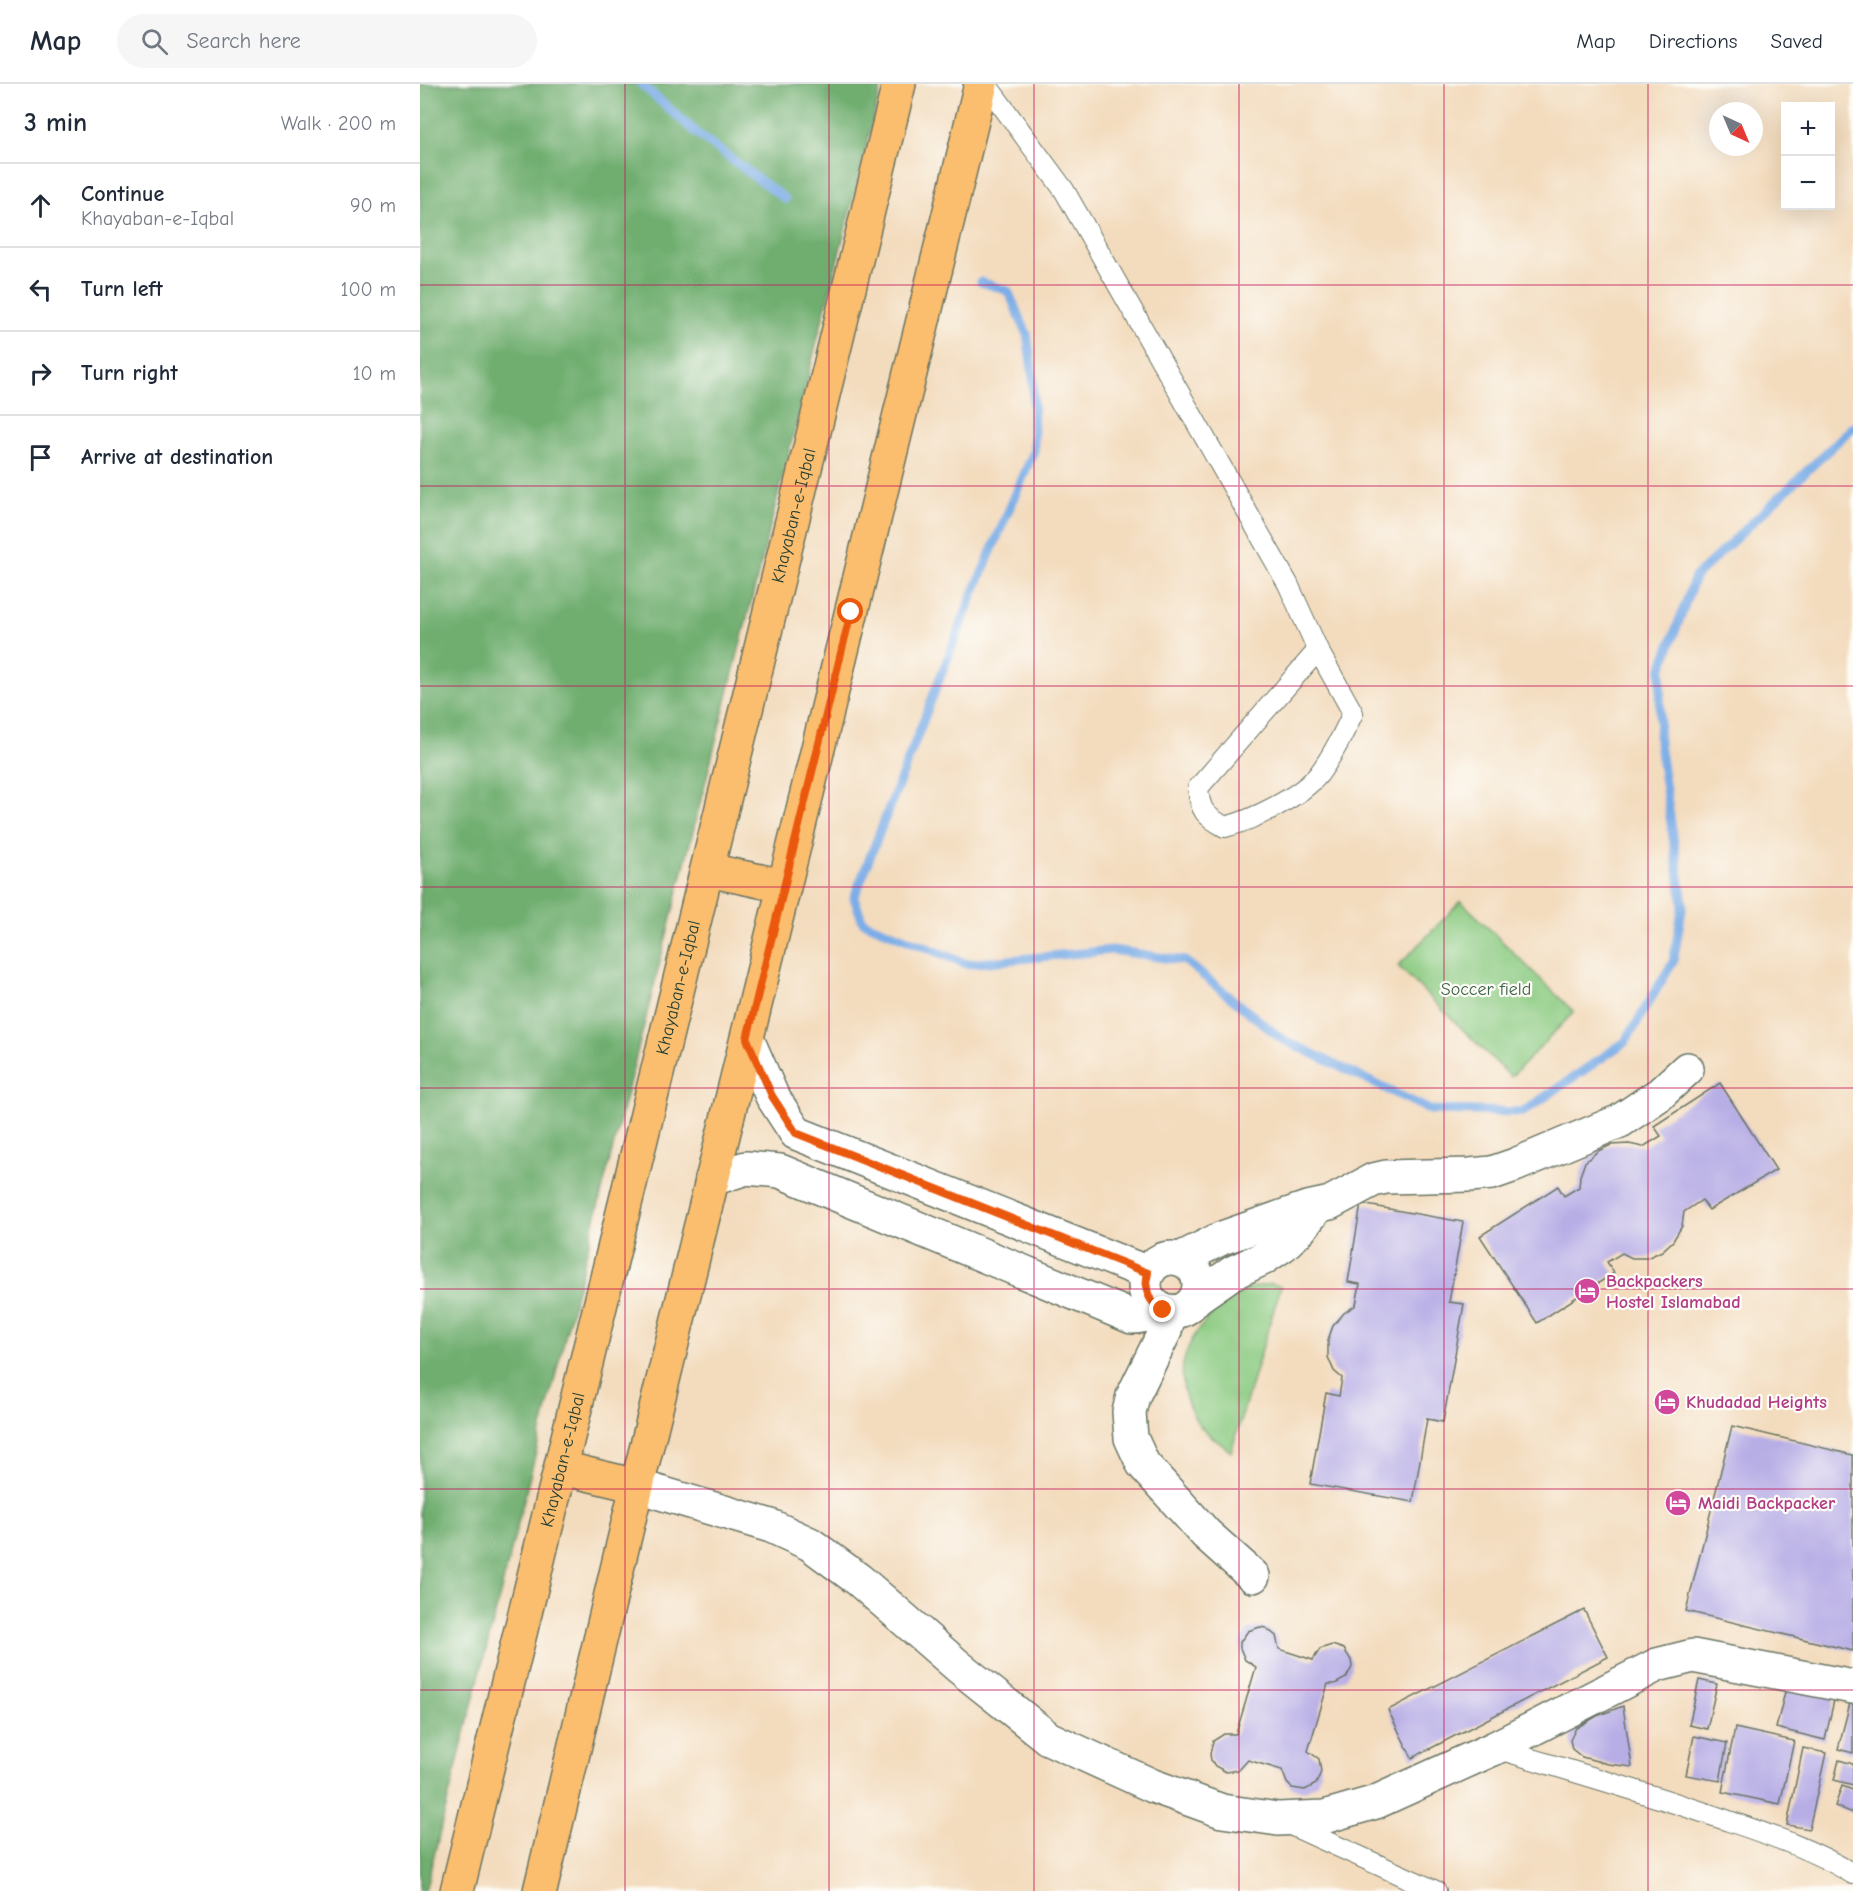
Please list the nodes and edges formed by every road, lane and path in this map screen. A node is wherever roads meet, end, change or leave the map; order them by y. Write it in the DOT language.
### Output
graph roads {
  1 [pos="899,84"];
  2 [pos="981,84"];
  3 [pos="986,84"];
  4 [pos="1318,650"];
  5 [pos="708,870"];
  6 [pos="784,886"];
  7 [pos="747,1039"];
  8 [pos="1687,1069"];
  9 [pos="712,1179"];
  10 [pos="1317,1207"];
  11 [pos="1180,1259"];
  12 [pos="1148,1273"];
  13 [pos="1174,1305"];
  14 [pos="562,1468"];
  15 [pos="637,1486"];
  16 [pos="1252,1576"];
  17 [pos="1853,1687"];
  18 [pos="1495,1748"];
  19 [pos="1278,1819"];
  20 [pos="1853,1874"];
  21 [pos="457,1891"];
  22 [pos="540,1891"];
  23 [pos="1436,1891"];
  1 -- 5 [label="main road, Khayaban-e-Iqbal"];
  2 -- 6 [label="main road"];
  3 -- 4 [label="lane"];
  4 -- 4 [label="lane"];
  5 -- 6 [label="main road"];
  5 -- 14 [label="main road, Khayaban-e-Iqbal"];
  6 -- 7 [label="main road"];
  7 -- 9 [label="main road"];
  7 -- 12 [label="street"];
  8 -- 10 [label="street"];
  9 -- 13 [label="street"];
  9 -- 15 [label="main road"];
  10 -- 11 [label="street"];
  10 -- 13 [label="street"];
  11 -- 12 [label="street"];
  11 -- 13 [label="street"];
  12 -- 13 [label="street"];
  13 -- 16 [label="street"];
  14 -- 15 [label="main road"];
  14 -- 21 [label="main road, Khayaban-e-Iqbal"];
  15 -- 19 [label="street"];
  15 -- 22 [label="main road"];
  17 -- 18 [label="street"];
  18 -- 19 [label="street"];
  18 -- 20 [label="lane"];
  19 -- 23 [label="lane"];
}
